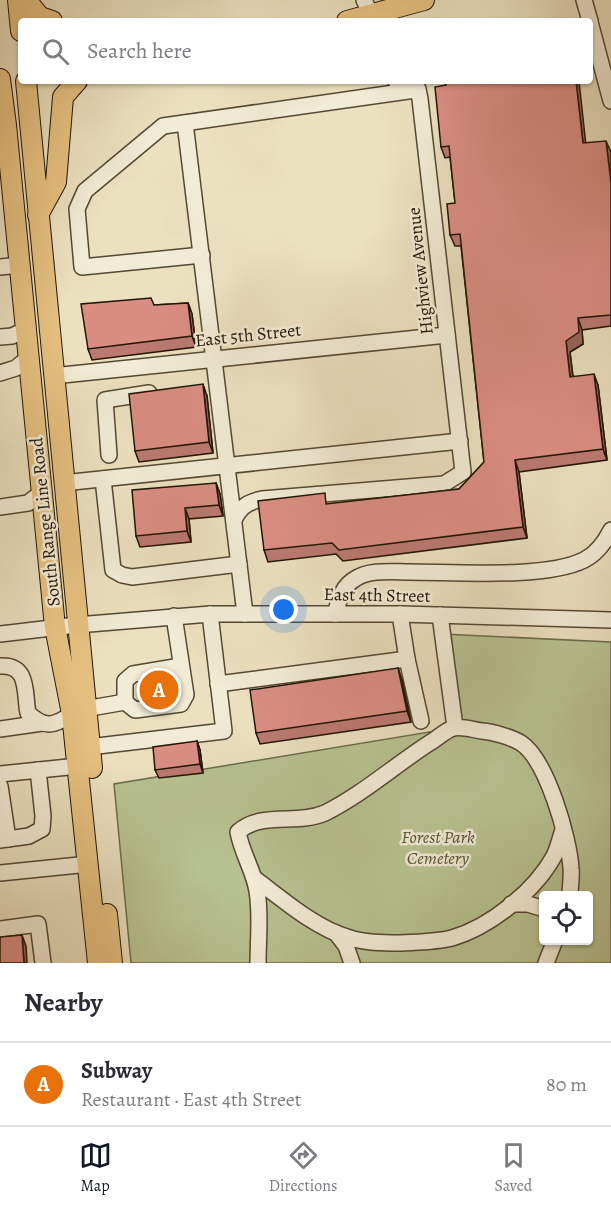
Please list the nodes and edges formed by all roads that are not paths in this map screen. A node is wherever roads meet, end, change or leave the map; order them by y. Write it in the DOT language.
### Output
graph roads {
  1 [pos="18,0"];
  2 [pos="26,0"];
  3 [pos="424,0"];
  4 [pos="584,0"];
  5 [pos="370,12"];
  6 [pos="20,18"];
  7 [pos="43,18"];
  8 [pos="355,18"];
  9 [pos="589,18"];
  10 [pos="593,33"];
  11 [pos="18,75"];
  12 [pos="0,78"];
  13 [pos="26,84"];
  14 [pos="74,84"];
  15 [pos="404,84"];
  16 [pos="418,89"];
  17 [pos="611,101"];
  18 [pos="3,122"];
  19 [pos="185,123"];
  20 [pos="38,215"];
  21 [pos="202,255"];
  22 [pos="20,265"];
  23 [pos="0,267"];
  24 [pos="26,330"];
  25 [pos="447,335"];
  26 [pos="0,337"];
  27 [pos="29,357"];
  28 [pos="214,358"];
  29 [pos="0,373"];
  30 [pos="53,376"];
  31 [pos="161,392"];
  32 [pos="460,441"];
  33 [pos="109,455"];
  34 [pos="227,465"];
  35 [pos="103,479"];
  36 [pos="63,483"];
  37 [pos="41,493"];
  38 [pos="0,507"];
  39 [pos="234,520"];
  40 [pos="611,530"];
  41 [pos="239,564"];
  42 [pos="210,614"];
  43 [pos="245,614"];
  44 [pos="335,614"];
  45 [pos="400,614"];
  46 [pos="440,615"];
  47 [pos="174,616"];
  48 [pos="611,620"];
  49 [pos="77,624"];
  50 [pos="55,627"];
  51 [pos="0,634"];
  52 [pos="407,659"];
  53 [pos="0,666"];
  54 [pos="181,666"];
  55 [pos="218,684"];
  56 [pos="125,702"];
  57 [pos="79,712"];
  58 [pos="421,721"];
  59 [pos="42,723"];
  60 [pos="454,728"];
  61 [pos="0,729"];
  62 [pos="90,747"];
  63 [pos="78,766"];
  64 [pos="38,770"];
  65 [pos="0,774"];
  66 [pos="0,786"];
  67 [pos="563,830"];
  68 [pos="4,839"];
  69 [pos="89,864"];
  70 [pos="0,873"];
  71 [pos="254,878"];
  72 [pos="570,891"];
  73 [pos="512,904"];
  74 [pos="539,908"];
  75 [pos="0,929"];
  76 [pos="336,933"];
  77 [pos="553,945"];
  78 [pos="43,963"];
  79 [pos="98,963"];
  80 [pos="112,963"];
  81 [pos="258,963"];
  82 [pos="352,963"];
  83 [pos="546,963"];
  1 -- 6 [label="main road"];
  2 -- 7 [label="main road"];
  3 -- 5 [label="main road"];
  4 -- 9 [label="street"];
  5 -- 8 [label="main road"];
  10 -- 17 [label="street"];
  11 -- 12 [label="main road"];
  12 -- 18 [label="main road, South Range Line Road"];
  13 -- 20 [label="main road, South Range Line Road"];
  14 -- 20 [label="main road"];
  15 -- 16 [label="street"];
  16 -- 19 [label="street"];
  16 -- 25 [label="street, Highview Avenue"];
  18 -- 22 [label="main road, South Range Line Road"];
  19 -- 21 [label="street"];
  19 -- 21 [label="street"];
  20 -- 30 [label="main road, South Range Line Road"];
  21 -- 28 [label="street"];
  22 -- 23 [label="street"];
  22 -- 24 [label="main road, South Range Line Road"];
  24 -- 26 [label="street"];
  24 -- 27 [label="main road, South Range Line Road"];
  25 -- 28 [label="street, East 5th Street"];
  25 -- 32 [label="street, Highview Avenue"];
  27 -- 29 [label="street"];
  27 -- 37 [label="main road, South Range Line Road"];
  28 -- 30 [label="street, East 5th Street"];
  28 -- 34 [label="street"];
  30 -- 36 [label="main road, South Range Line Road"];
  31 -- 33 [label="street"];
  32 -- 34 [label="street"];
  32 -- 39 [label="street, Highview Avenue"];
  34 -- 35 [label="street"];
  34 -- 39 [label="street"];
  35 -- 36 [label="street"];
  35 -- 41 [label="street"];
  36 -- 49 [label="main road, South Range Line Road"];
  37 -- 38 [label="street"];
  37 -- 50 [label="main road, South Range Line Road"];
  39 -- 41 [label="street"];
  40 -- 44 [label="street"];
  41 -- 43 [label="street"];
  42 -- 43 [label="street, East 4th Street"];
  42 -- 47 [label="street, East 4th Street"];
  42 -- 55 [label="street"];
  43 -- 44 [label="street, East 4th Street"];
  44 -- 45 [label="street, East 4th Street"];
  45 -- 46 [label="street, East 4th Street"];
  45 -- 52 [label="street"];
  46 -- 48 [label="street, East 4th Street"];
  46 -- 60 [label="street"];
  47 -- 49 [label="street, East 4th Street"];
  47 -- 54 [label="street"];
  49 -- 50 [label="street, East 4th Street"];
  49 -- 57 [label="main road, South Range Line Road"];
  50 -- 51 [label="street, East 4th Street"];
  50 -- 57 [label="main road, South Range Line Road"];
  52 -- 55 [label="street"];
  52 -- 58 [label="street"];
  53 -- 59 [label="street"];
  54 -- 56 [label="street"];
  54 -- 56 [label="street"];
  55 -- 62 [label="street"];
  56 -- 57 [label="street"];
  57 -- 59 [label="street"];
  57 -- 62 [label="main road, South Range Line Road"];
  57 -- 63 [label="main road, South Range Line Road"];
  59 -- 61 [label="street"];
  60 -- 67 [label="street"];
  60 -- 71 [label="street"];
  62 -- 80 [label="main road, South Range Line Road"];
  63 -- 64 [label="street"];
  63 -- 69 [label="main road, South Range Line Road"];
  64 -- 65 [label="street"];
  64 -- 68 [label="street"];
  66 -- 68 [label="street"];
  67 -- 72 [label="street"];
  67 -- 73 [label="street"];
  69 -- 70 [label="street"];
  69 -- 79 [label="main road, South Range Line Road"];
  71 -- 76 [label="street"];
  71 -- 81 [label="street"];
  73 -- 74 [label="street"];
  73 -- 76 [label="street"];
  75 -- 78 [label="street"];
  76 -- 82 [label="street"];
  77 -- 83 [label="street"];
}
